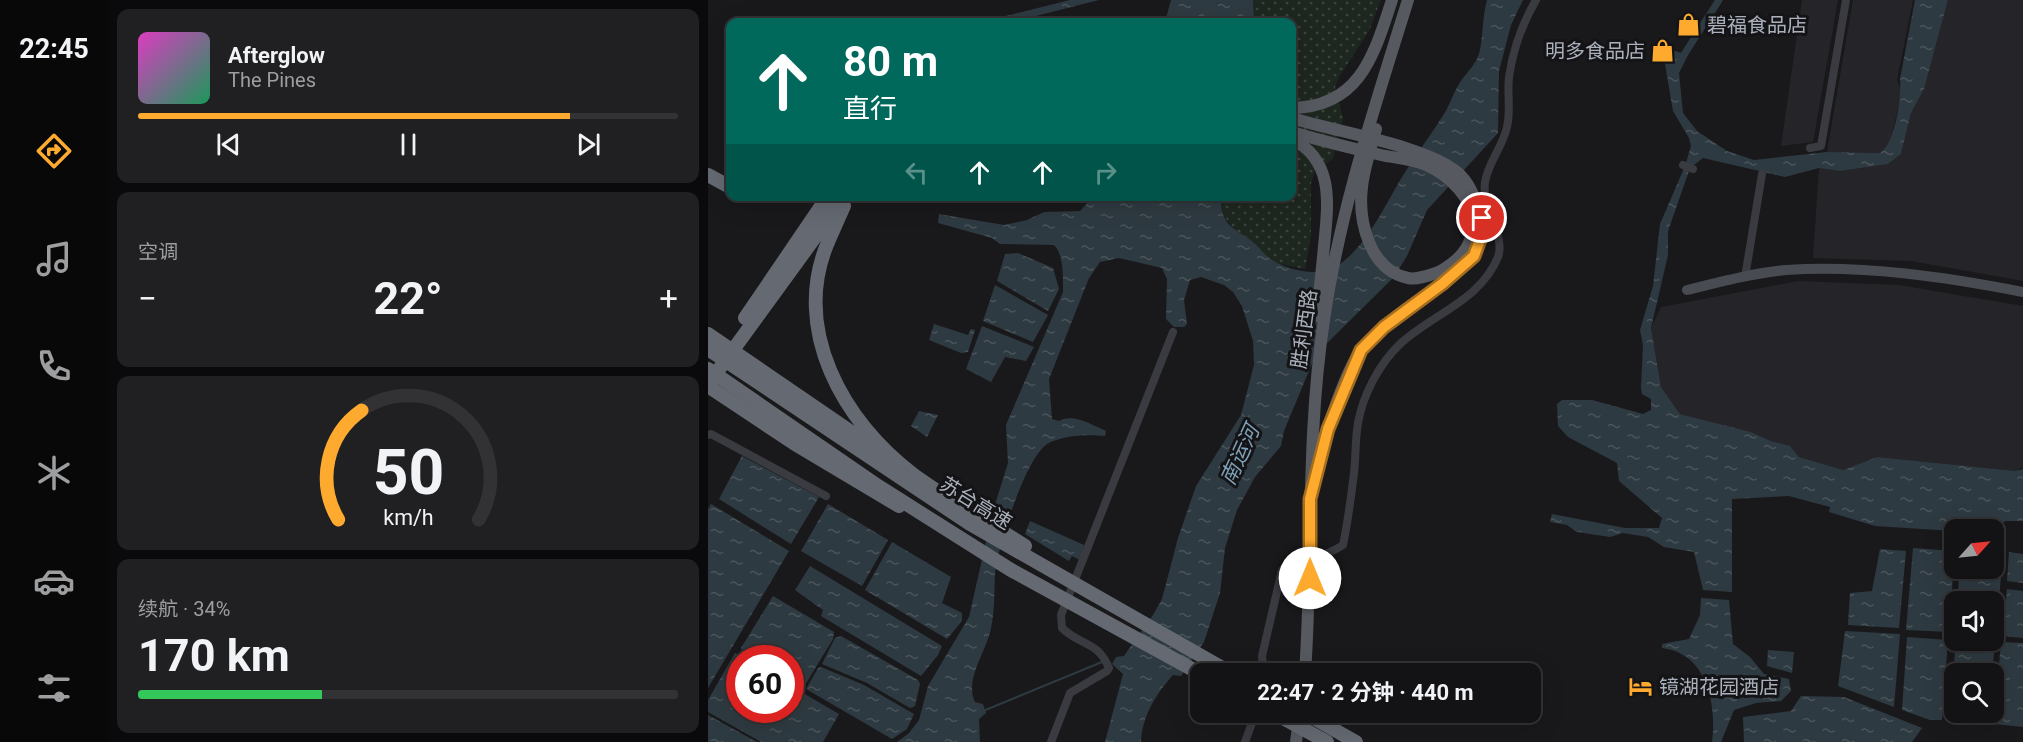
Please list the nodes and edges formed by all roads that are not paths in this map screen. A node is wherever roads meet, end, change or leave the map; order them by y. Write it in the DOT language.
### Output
graph roads {
  1 [pos="1392,0"];
  2 [pos="1400,0"];
  3 [pos="1408,0"];
  4 [pos="1536,0"];
  5 [pos="1846,0"];
  6 [pos="1401,25"];
  7 [pos="1296,108"];
  8 [pos="1296,119"];
  9 [pos="1296,133"];
  10 [pos="1296,141"];
  11 [pos="1810,148"];
  12 [pos="1371,151"];
  13 [pos="1371,151"];
  14 [pos="1371,151"];
  15 [pos="1371,151"];
  16 [pos="1683,165"];
  17 [pos="1693,169"];
  18 [pos="1762,174"];
  19 [pos="708,175"];
  20 [pos="726,185"];
  21 [pos="825,201"];
  22 [pos="843,201"];
  23 [pos="845,201"];
  24 [pos="1745,277"];
  25 [pos="1687,290"];
  26 [pos="2023,292"];
  27 [pos="1316,321"];
  28 [pos="1173,332"];
  29 [pos="708,334"];
  30 [pos="708,349"];
  31 [pos="708,370"];
  32 [pos="708,385"];
  33 [pos="708,435"];
  34 [pos="913,474"];
  35 [pos="826,496"];
  36 [pos="1310,499"];
  37 [pos="1306,559"];
  38 [pos="1011,570"];
  39 [pos="1150,627"];
  40 [pos="1214,663"];
  41 [pos="1263,663"];
  42 [pos="1298,663"];
  43 [pos="1305,663"];
  44 [pos="1190,668"];
  45 [pos="1252,723"];
  46 [pos="1291,723"];
  47 [pos="1292,723"];
  48 [pos="1300,723"];
  49 [pos="1322,723"];
  50 [pos="1051,742"];
  51 [pos="1245,742"];
  52 [pos="1289,742"];
  53 [pos="1296,742"];
  54 [pos="1327,742"];
  55 [pos="1356,742"];
  1 -- 7 [label="main road"];
  2 -- 27 [label="main road, 胜利西路"];
  3 -- 6 [label="main road, 胜利西路"];
  4 -- 37 [label="street"];
  5 -- 11 [label="street"];
  6 -- 12 [label="main road, bridge"];
  6 -- 36 [label="main road, 胜利西路"];
  8 -- 36 [label="main road, bridge"];
  9 -- 15 [label="main road, bridge"];
  10 -- 27 [label="main road"];
  13 -- 14 [label="main road, bridge"];
  16 -- 17 [label="street"];
  18 -- 24 [label="street"];
  19 -- 20 [label="highway"];
  21 -- 31 [label="highway"];
  22 -- 32 [label="highway"];
  23 -- 34 [label="highway, bridge"];
  24 -- 25 [label="street"];
  24 -- 26 [label="street"];
  27 -- 37 [label="main road, 胜利西路"];
  28 -- 50 [label="street"];
  29 -- 34 [label="highway, bridge"];
  30 -- 39 [label="highway, 苏台高速, bridge"];
  31 -- 38 [label="highway, 苏台高速, bridge"];
  32 -- 38 [label="highway, bridge"];
  33 -- 35 [label="street"];
  34 -- 39 [label="highway, bridge"];
  36 -- 37 [label="main road, 胜利西路"];
  37 -- 41 [label="street"];
  37 -- 42 [label="main road, 胜利西路"];
  37 -- 43 [label="main road, 胜利西路"];
  38 -- 44 [label="highway, 苏台高速, bridge"];
  39 -- 40 [label="highway, 苏台高速, bridge"];
  45 -- 51 [label="street"];
  46 -- 52 [label="main road"];
  47 -- 54 [label="highway, bridge"];
  48 -- 53 [label="main road"];
  49 -- 55 [label="highway"];
}
